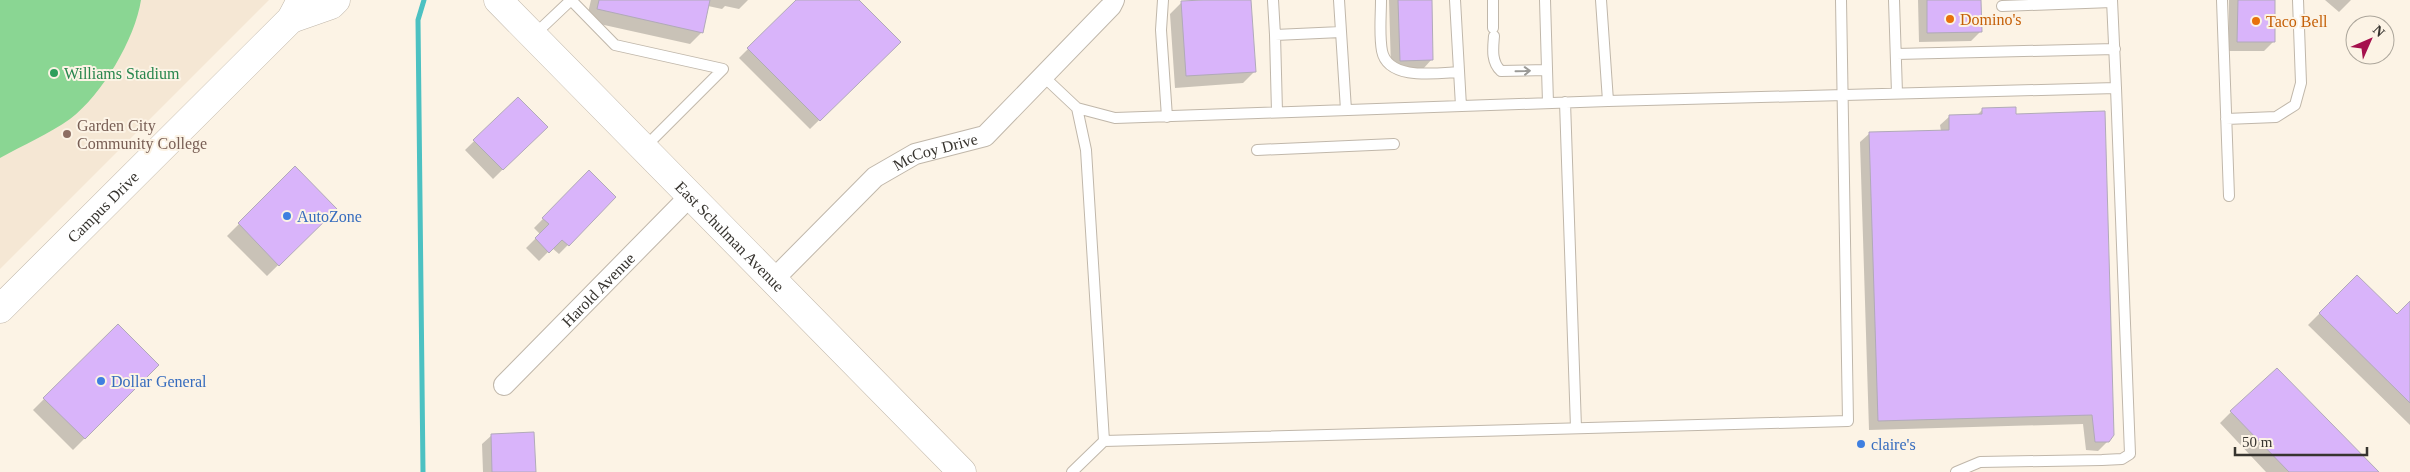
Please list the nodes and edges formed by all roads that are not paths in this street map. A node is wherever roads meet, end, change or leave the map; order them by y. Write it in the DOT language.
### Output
graph roads {
  1 [pos="336,0"];
  2 [pos="498,0"];
  3 [pos="1114,0"];
  4 [pos="1163,0"];
  5 [pos="1273,0"];
  6 [pos="1339,0"];
  7 [pos="1381,0"];
  8 [pos="1455,0"];
  9 [pos="1493,0"];
  10 [pos="1545,0"];
  11 [pos="1601,0"];
  12 [pos="1841,0"];
  13 [pos="1894,0"];
  14 [pos="2222,0"];
  15 [pos="2298,0"];
  16 [pos="2112,1"];
  17 [pos="2002,6"];
  18 [pos="296,10"];
  19 [pos="1341,32"];
  20 [pos="533,35"];
  21 [pos="1275,35"];
  22 [pos="2115,49"];
  23 [pos="1896,54"];
  24 [pos="1547,70"];
  25 [pos="1458,72"];
  26 [pos="1043,76"];
  27 [pos="2116,88"];
  28 [pos="1843,94"];
  29 [pos="1897,94"];
  30 [pos="1608,100"];
  31 [pos="1565,102"];
  32 [pos="1548,103"];
  33 [pos="1461,106"];
  34 [pos="1077,108"];
  35 [pos="1346,110"];
  36 [pos="1277,112"];
  37 [pos="1167,117"];
  38 [pos="2226,119"];
  39 [pos="1394,144"];
  40 [pos="644,148"];
  41 [pos="1257,150"];
  42 [pos="691,195"];
  43 [pos="2229,196"];
  44 [pos="774,280"];
  45 [pos="0,309"];
  46 [pos="504,385"];
  47 [pos="1576,428"];
  48 [pos="1104,441"];
  49 [pos="962,472"];
  50 [pos="1072,472"];
  51 [pos="1956,472"];
  1 -- 18 [label="street, Campus Drive"];
  2 -- 20 [label="street, East Schulman Avenue"];
  3 -- 26 [label="street, McCoy Drive"];
  4 -- 37 [label="lane"];
  5 -- 21 [label="lane"];
  6 -- 19 [label="lane"];
  7 -- 25 [label="lane"];
  8 -- 25 [label="lane"];
  9 -- 24 [label="lane, one-way"];
  10 -- 24 [label="lane"];
  11 -- 30 [label="lane"];
  12 -- 28 [label="lane"];
  13 -- 23 [label="lane"];
  14 -- 38 [label="lane"];
  15 -- 38 [label="lane"];
  16 -- 17 [label="lane"];
  16 -- 22 [label="lane"];
  18 -- 45 [label="street, Campus Drive"];
  19 -- 21 [label="lane"];
  19 -- 35 [label="lane"];
  20 -- 40 [label="street, East Schulman Avenue"];
  20 -- 40 [label="lane"];
  21 -- 36 [label="lane"];
  22 -- 23 [label="lane"];
  22 -- 27 [label="lane"];
  23 -- 29 [label="lane"];
  24 -- 32 [label="lane"];
  25 -- 33 [label="lane"];
  26 -- 34 [label="lane"];
  26 -- 44 [label="street, McCoy Drive"];
  27 -- 29 [label="lane"];
  27 -- 51 [label="lane"];
  28 -- 29 [label="lane"];
  28 -- 30 [label="lane"];
  28 -- 47 [label="lane"];
  30 -- 31 [label="lane"];
  31 -- 32 [label="lane"];
  31 -- 47 [label="lane"];
  32 -- 33 [label="lane"];
  33 -- 35 [label="lane"];
  34 -- 37 [label="lane"];
  34 -- 48 [label="lane"];
  35 -- 36 [label="lane"];
  36 -- 37 [label="lane"];
  38 -- 43 [label="lane"];
  39 -- 41 [label="lane"];
  40 -- 42 [label="street, East Schulman Avenue"];
  42 -- 44 [label="street, East Schulman Avenue"];
  42 -- 46 [label="street, Harold Avenue"];
  44 -- 49 [label="street, East Schulman Avenue"];
  47 -- 48 [label="lane"];
  48 -- 50 [label="lane"];
}
